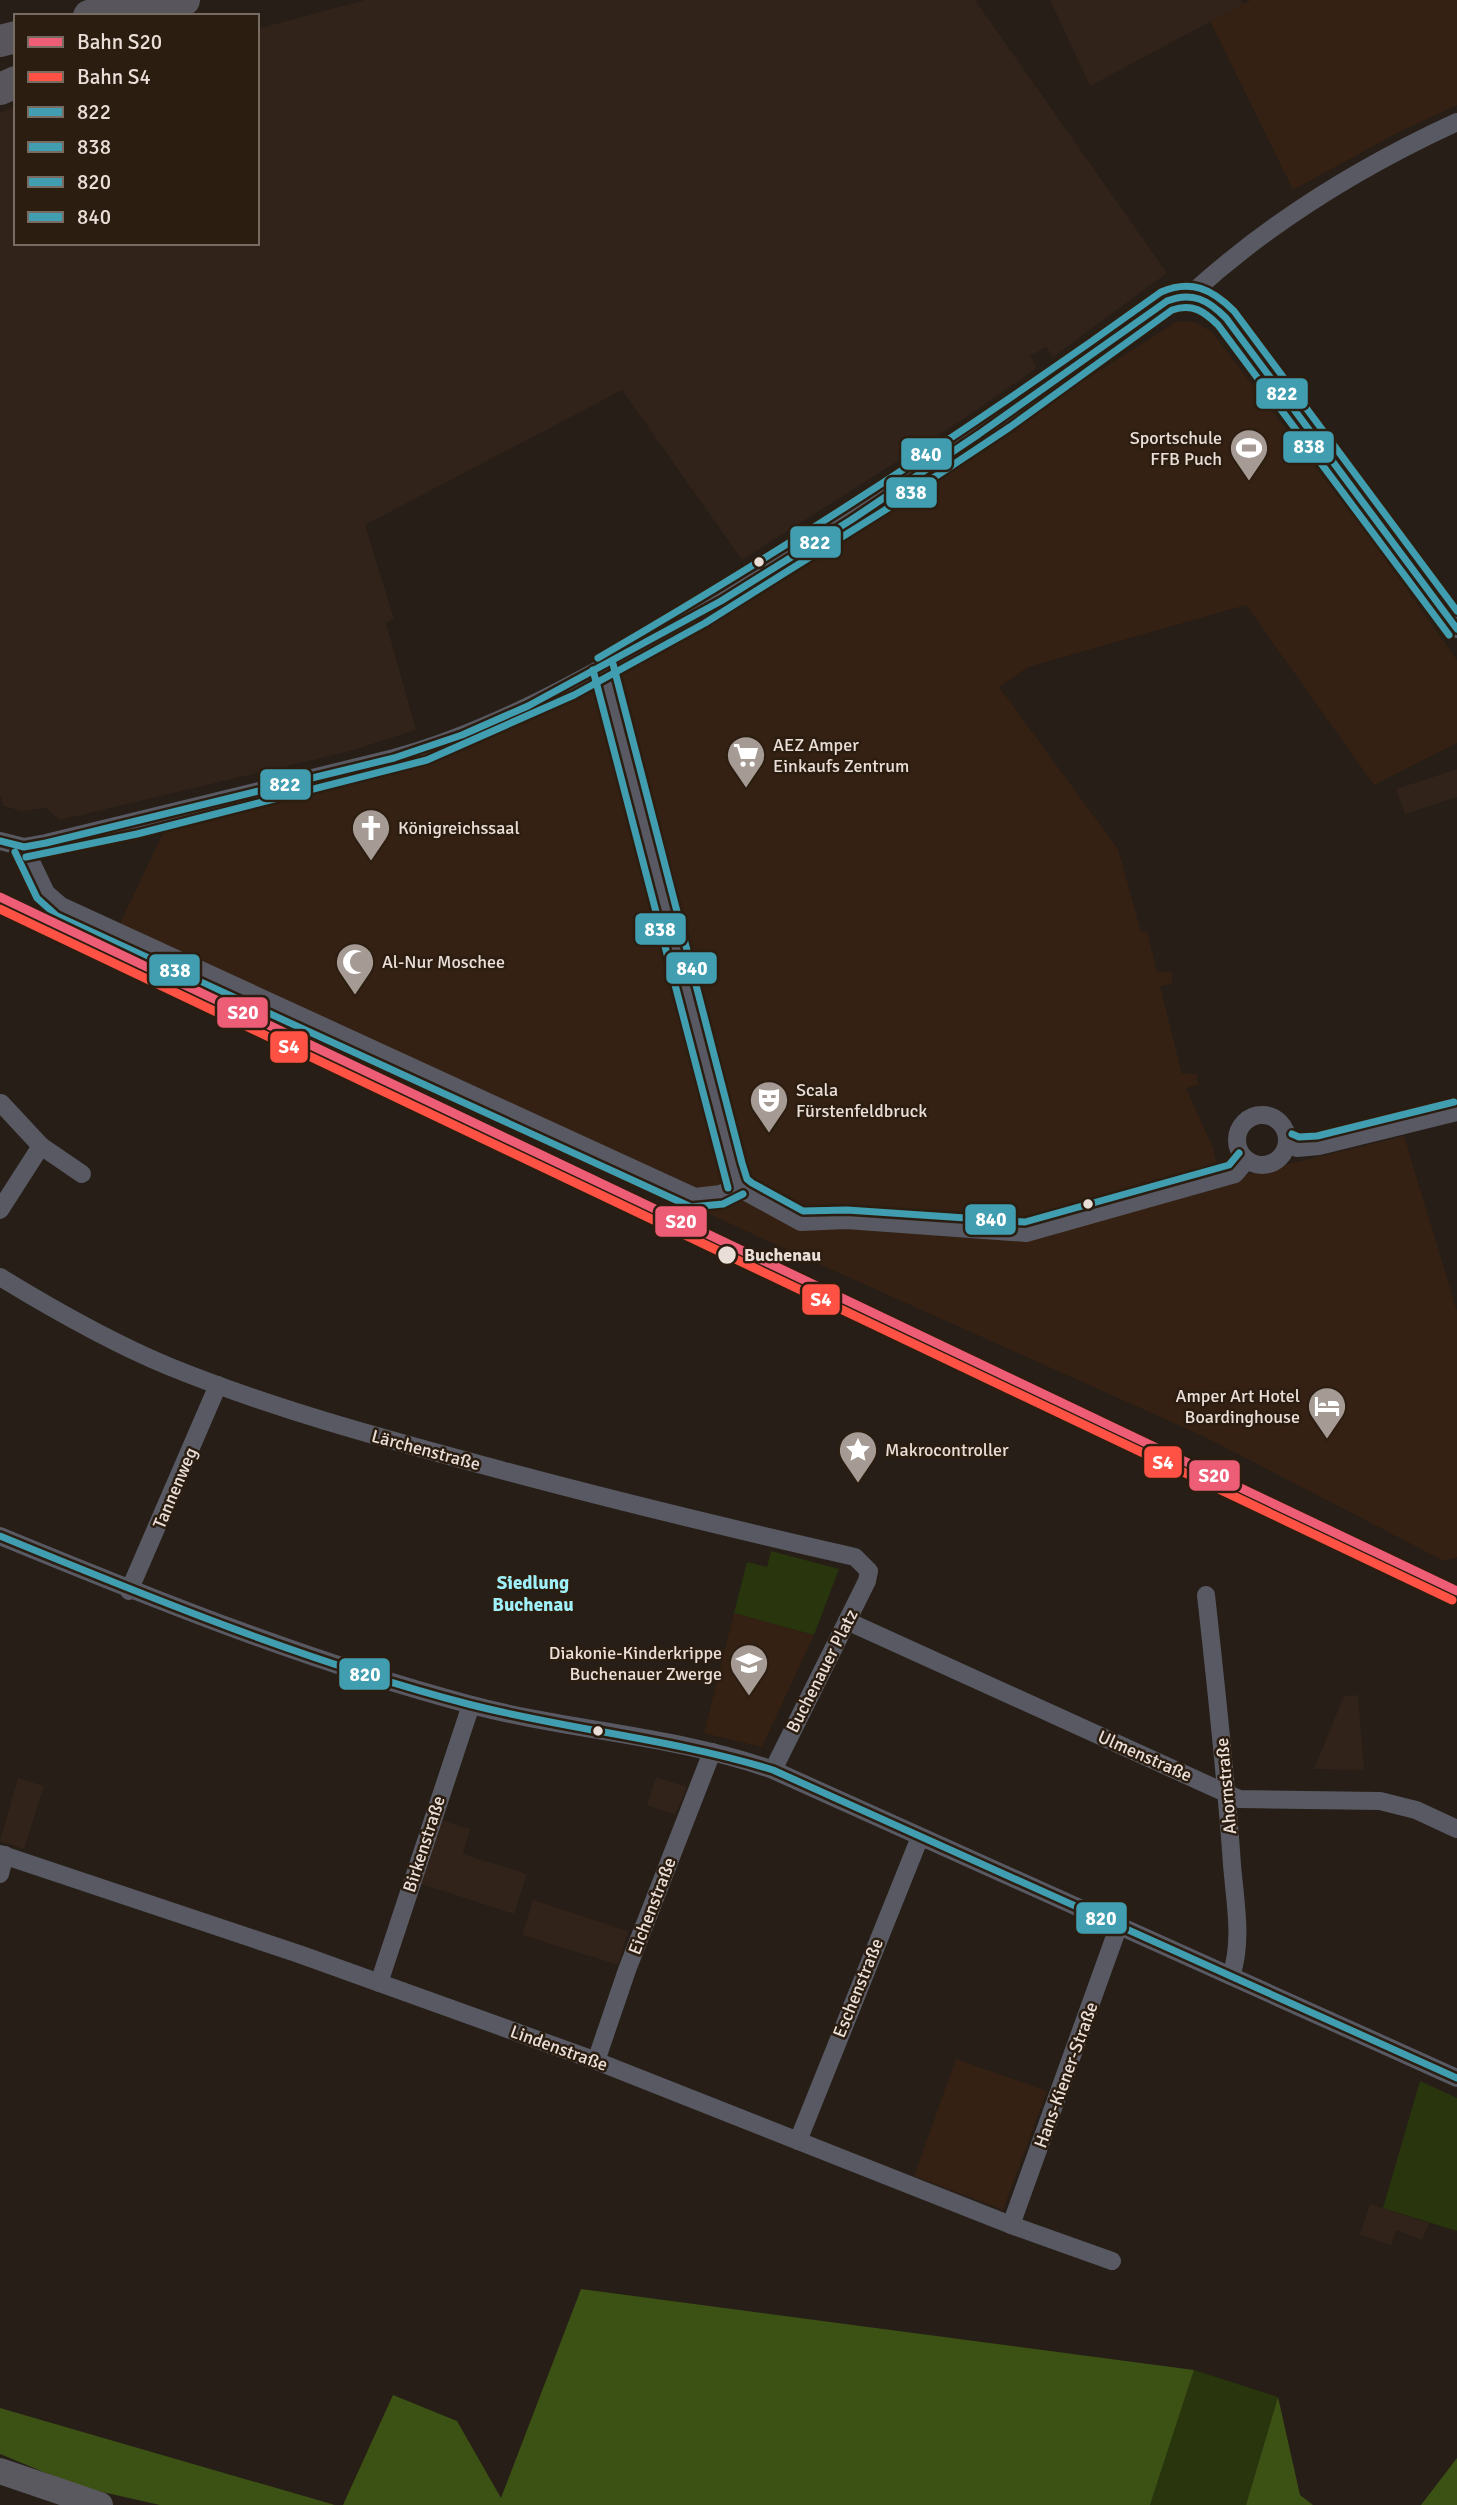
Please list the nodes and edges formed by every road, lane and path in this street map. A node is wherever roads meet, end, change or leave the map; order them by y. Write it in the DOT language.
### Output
graph roads {
  1 [pos="146,0"];
  2 [pos="184,0"];
  3 [pos="96,14"];
  4 [pos="164,14"];
  5 [pos="1457,122"];
  6 [pos="1191,294"];
  7 [pos="1457,629"];
  8 [pos="603,667"];
  9 [pos="0,841"];
  10 [pos="24,847"];
  11 [pos="1272,1097"];
  12 [pos="1,1103"];
  13 [pos="1457,1112"];
  14 [pos="1267,1115"];
  15 [pos="1287,1143"];
  16 [pos="41,1146"];
  17 [pos="1247,1160"];
  18 [pos="82,1174"];
  19 [pos="738,1185"];
  20 [pos="0,1210"];
  21 [pos="0,1277"];
  22 [pos="218,1385"];
  23 [pos="0,1536"];
  24 [pos="869,1571"];
  25 [pos="129,1591"];
  26 [pos="1206,1595"];
  27 [pos="847,1621"];
  28 [pos="471,1705"];
  29 [pos="712,1752"];
  30 [pos="772,1770"];
  31 [pos="1227,1793"];
  32 [pos="1457,1829"];
  33 [pos="920,1837"];
  34 [pos="2,1854"];
  35 [pos="0,1874"];
  36 [pos="1119,1925"];
  37 [pos="1231,1976"];
  38 [pos="379,1983"];
  39 [pos="596,2062"];
  40 [pos="1457,2078"];
  41 [pos="798,2141"];
  42 [pos="1011,2225"];
  43 [pos="1112,2261"];
  44 [pos="0,2471"];
  45 [pos="100,2505"];
  1 -- 3 [label="highway"];
  2 -- 4 [label="highway"];
  5 -- 6 [label="street"];
  6 -- 7 [label="street"];
  6 -- 8 [label="street"];
  8 -- 10 [label="street"];
  8 -- 19 [label="street"];
  9 -- 10 [label="street"];
  10 -- 19 [label="street"];
  11 -- 14 [label="street"];
  12 -- 16 [label="street"];
  13 -- 15 [label="street"];
  14 -- 15 [label="street"];
  14 -- 17 [label="street"];
  15 -- 17 [label="street"];
  16 -- 18 [label="street"];
  16 -- 20 [label="street"];
  17 -- 19 [label="street"];
  21 -- 22 [label="street, Lärchenstraße"];
  22 -- 24 [label="street, Lärchenstraße"];
  22 -- 25 [label="street, Tannenweg"];
  23 -- 25 [label="street"];
  24 -- 27 [label="street, Buchenauer Platz"];
  25 -- 28 [label="street"];
  26 -- 31 [label="street, Ahornstraße"];
  27 -- 30 [label="street, Buchenauer Platz"];
  27 -- 31 [label="street, Ulmenstraße"];
  28 -- 29 [label="street"];
  28 -- 38 [label="street, Birkenstraße"];
  29 -- 30 [label="street"];
  29 -- 39 [label="street, Eichenstraße"];
  30 -- 33 [label="street"];
  31 -- 32 [label="street, Ulmenstraße"];
  31 -- 37 [label="street, Ahornstraße"];
  33 -- 36 [label="street"];
  33 -- 41 [label="street, Eschenstraße"];
  34 -- 35 [label="street"];
  34 -- 38 [label="street, Lindenstraße"];
  36 -- 37 [label="street"];
  36 -- 42 [label="street, Hans-Kiener-Straße"];
  37 -- 40 [label="street"];
  38 -- 39 [label="street, Lindenstraße"];
  39 -- 41 [label="street, Lindenstraße"];
  41 -- 42 [label="street, Lindenstraße"];
  42 -- 43 [label="street, Lindenstraße"];
  44 -- 45 [label="main road"];
}
